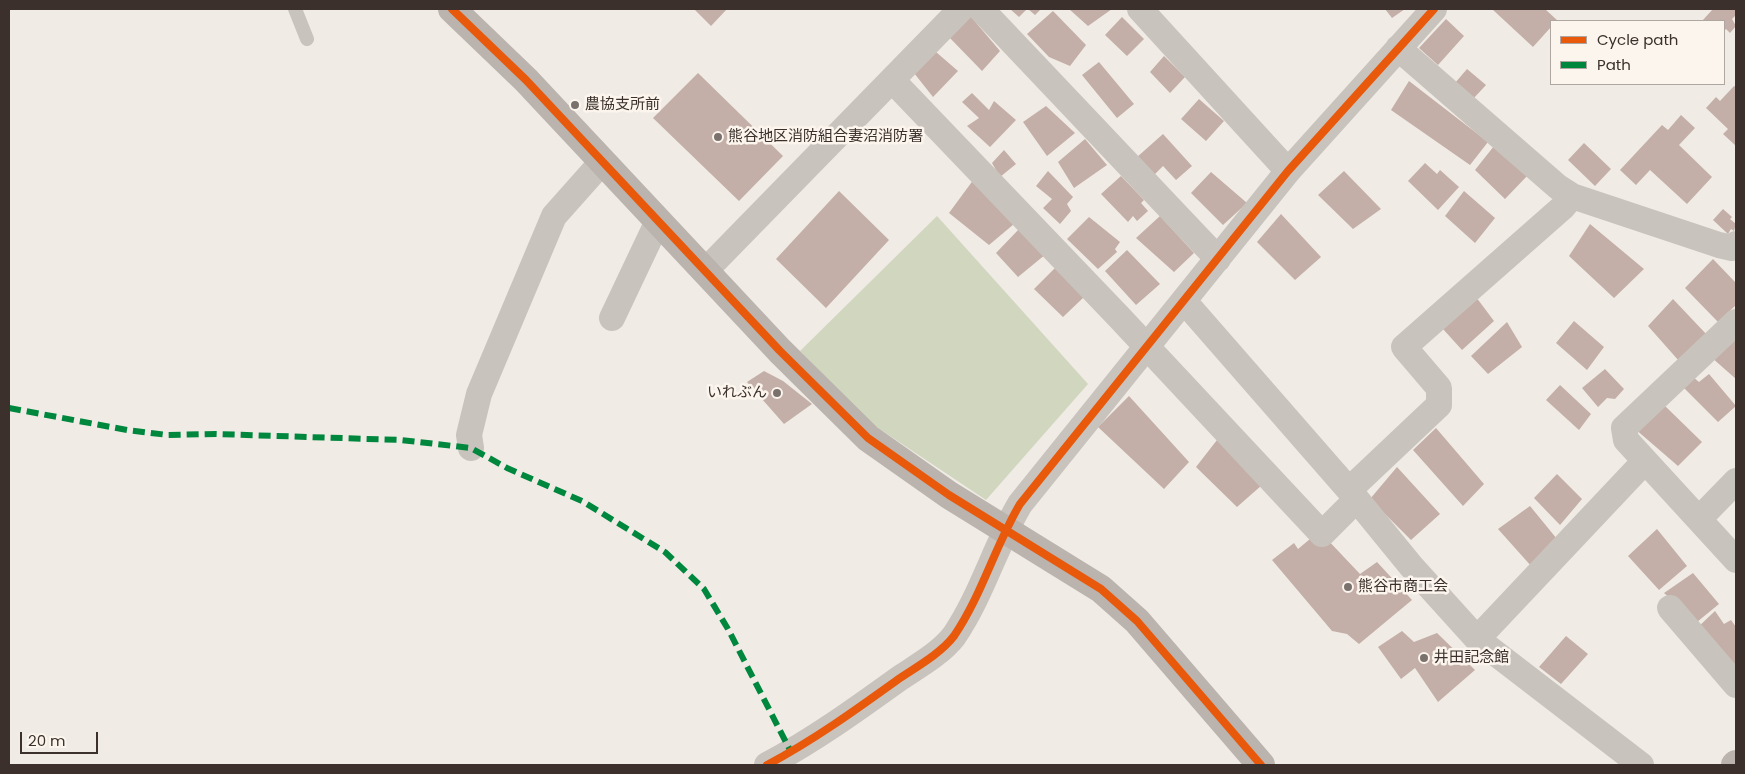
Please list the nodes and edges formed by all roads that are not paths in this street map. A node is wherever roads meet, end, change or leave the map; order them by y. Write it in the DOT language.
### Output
graph roads {
  1 [pos="295,9"];
  2 [pos="452,9"];
  3 [pos="961,9"];
  4 [pos="981,9"];
  5 [pos="1140,9"];
  6 [pos="1434,9"];
  7 [pos="307,39"];
  8 [pos="1398,48"];
  9 [pos="892,80"];
  10 [pos="602,162"];
  11 [pos="1288,171"];
  12 [pos="1572,196"];
  13 [pos="658,221"];
  14 [pos="1728,245"];
  15 [pos="1218,259"];
  16 [pos="1736,266"];
  17 [pos="705,271"];
  18 [pos="1184,301"];
  19 [pos="612,318"];
  20 [pos="1736,322"];
  21 [pos="1147,347"];
  22 [pos="471,448"];
  23 [pos="1645,461"];
  24 [pos="1736,481"];
  25 [pos="1352,495"];
  26 [pos="1698,519"];
  27 [pos="1005,529"];
  28 [pos="1736,560"];
  29 [pos="1670,608"];
  30 [pos="1477,639"];
  31 [pos="1736,685"];
  32 [pos="795,759"];
  33 [pos="767,765"];
  34 [pos="1261,765"];
  35 [pos="1641,765"];
  1 -- 7 [label="lane"];
  2 -- 10 [label="street"];
  3 -- 9 [label="street"];
  4 -- 15 [label="street"];
  5 -- 11 [label="street"];
  6 -- 8 [label="street"];
  8 -- 11 [label="street"];
  8 -- 12 [label="street"];
  9 -- 17 [label="street"];
  9 -- 21 [label="street"];
  10 -- 13 [label="street"];
  10 -- 22 [label="street"];
  11 -- 15 [label="street"];
  12 -- 14 [label="street"];
  12 -- 25 [label="street"];
  13 -- 17 [label="street"];
  13 -- 19 [label="street"];
  14 -- 16 [label="street"];
  15 -- 18 [label="street"];
  17 -- 27 [label="street"];
  18 -- 21 [label="street"];
  18 -- 25 [label="street"];
  20 -- 23 [label="street"];
  21 -- 25 [label="street"];
  21 -- 27 [label="street"];
  23 -- 26 [label="street"];
  23 -- 30 [label="street"];
  24 -- 26 [label="street"];
  25 -- 30 [label="street"];
  26 -- 28 [label="street"];
  27 -- 32 [label="street"];
  27 -- 34 [label="street"];
  29 -- 31 [label="street"];
  30 -- 35 [label="street"];
  32 -- 33 [label="street"];
}
